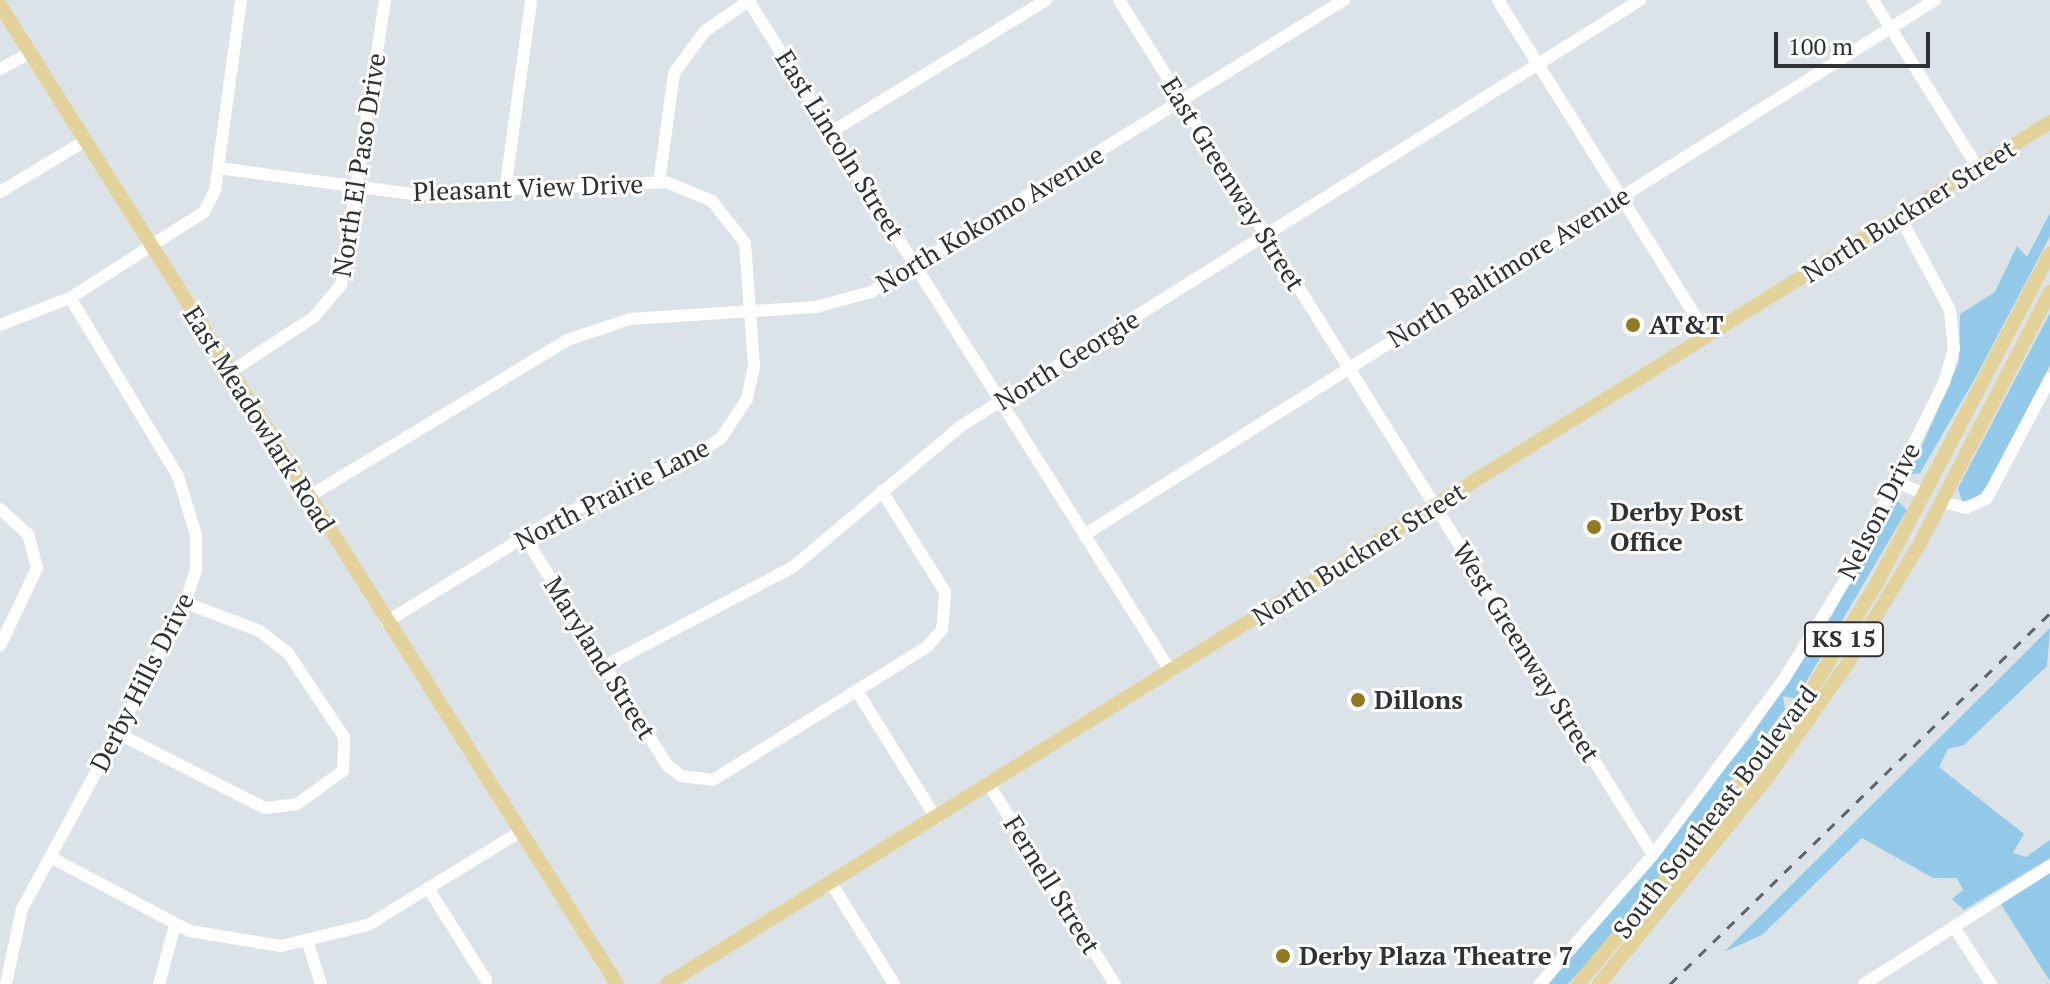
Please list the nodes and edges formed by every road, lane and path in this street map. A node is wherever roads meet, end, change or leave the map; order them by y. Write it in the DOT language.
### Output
graph roads {
  1 [pos="241,0"];
  2 [pos="385,0"];
  3 [pos="531,0"];
  4 [pos="749,0"];
  5 [pos="1046,0"];
  6 [pos="1119,0"];
  7 [pos="1344,0"];
  8 [pos="1498,0"];
  9 [pos="1640,0"];
  10 [pos="1873,0"];
  11 [pos="1935,0"];
  12 [pos="0,5"];
  13 [pos="1890,28"];
  14 [pos="30,53"];
  15 [pos="1538,64"];
  16 [pos="0,69"];
  17 [pos="1182,102"];
  18 [pos="2050,122"];
  19 [pos="831,132"];
  20 [pos="85,141"];
  21 [pos="218,168"];
  22 [pos="1978,168"];
  23 [pos="659,183"];
  24 [pos="358,187"];
  25 [pos="505,191"];
  26 [pos="0,192"];
  27 [pos="1622,197"];
  28 [pos="1900,217"];
  29 [pos="1265,235"];
  30 [pos="151,247"];
  31 [pos="2050,254"];
  32 [pos="916,267"];
  33 [pos="2050,292"];
  34 [pos="70,298"];
  35 [pos="751,311"];
  36 [pos="0,325"];
  37 [pos="1708,336"];
  38 [pos="1348,368"];
  39 [pos="230,372"];
  40 [pos="2050,379"];
  41 [pos="1001,401"];
  42 [pos="1959,428"];
  43 [pos="1894,481"];
  44 [pos="882,491"];
  45 [pos="1924,494"];
  46 [pos="308,497"];
  47 [pos="1942,502"];
  48 [pos="1435,507"];
  49 [pos="0,509"];
  50 [pos="1084,535"];
  51 [pos="524,536"];
  52 [pos="1909,562"];
  53 [pos="186,603"];
  54 [pos="386,622"];
  55 [pos="0,646"];
  56 [pos="605,666"];
  57 [pos="1171,672"];
  58 [pos="857,691"];
  59 [pos="117,733"];
  60 [pos="989,785"];
  61 [pos="936,818"];
  62 [pos="520,832"];
  63 [pos="1653,855"];
  64 [pos="50,857"];
  65 [pos="2050,866"];
  66 [pos="831,883"];
  67 [pos="428,888"];
  68 [pos="175,925"];
  69 [pos="1954,927"];
  70 [pos="308,943"];
  71 [pos="5,945"];
  72 [pos="486,980"];
  73 [pos="6,984"];
  74 [pos="159,984"];
  75 [pos="321,984"];
  76 [pos="617,984"];
  77 [pos="667,984"];
  78 [pos="894,984"];
  79 [pos="1115,984"];
  80 [pos="1540,984"];
  81 [pos="1578,984"];
  82 [pos="1599,984"];
  83 [pos="1864,984"];
  84 [pos="1991,984"];
  1 -- 21 [label="street"];
  2 -- 24 [label="street, North El Paso Drive"];
  3 -- 25 [label="street"];
  4 -- 19 [label="street, East Lincoln Street"];
  4 -- 23 [label="street"];
  5 -- 19 [label="street"];
  6 -- 17 [label="street, East Greenway Street"];
  7 -- 17 [label="street, North Kokomo Avenue"];
  8 -- 15 [label="street"];
  9 -- 15 [label="street, North Georgie"];
  10 -- 13 [label="street"];
  11 -- 13 [label="street, North Baltimore Avenue"];
  12 -- 14 [label="main road, East Meadowlark Road"];
  13 -- 22 [label="street"];
  13 -- 27 [label="street, North Baltimore Avenue"];
  14 -- 16 [label="street"];
  14 -- 20 [label="main road, East Meadowlark Road"];
  15 -- 27 [label="street"];
  15 -- 29 [label="street, North Georgie"];
  17 -- 29 [label="street, East Greenway Street"];
  17 -- 32 [label="street, North Kokomo Avenue"];
  18 -- 22 [label="main road, North Buckner Street"];
  19 -- 32 [label="street, East Lincoln Street"];
  20 -- 26 [label="street"];
  20 -- 30 [label="main road, East Meadowlark Road"];
  21 -- 24 [label="street, Pleasant View Drive"];
  21 -- 30 [label="street"];
  22 -- 28 [label="main road, North Buckner Street"];
  23 -- 25 [label="street, Pleasant View Drive"];
  23 -- 35 [label="street, Pleasant View Drive"];
  24 -- 25 [label="street, Pleasant View Drive"];
  24 -- 39 [label="street, North El Paso Drive"];
  27 -- 37 [label="street"];
  27 -- 38 [label="street, North Baltimore Avenue"];
  28 -- 37 [label="main road, North Buckner Street"];
  28 -- 43 [label="street, Nelson Drive"];
  29 -- 38 [label="street, East Greenway Street"];
  29 -- 41 [label="street, North Georgie"];
  30 -- 34 [label="street"];
  30 -- 39 [label="main road, East Meadowlark Road"];
  31 -- 42 [label="main road, South Southeast Boulevard / KS 15"];
  32 -- 35 [label="street, North Kokomo Avenue"];
  32 -- 41 [label="street, East Lincoln Street"];
  33 -- 47 [label="main road, South Southeast Boulevard / KS 15"];
  34 -- 36 [label="street"];
  34 -- 53 [label="street, Derby Hills Drive"];
  35 -- 46 [label="street, North Kokomo Avenue"];
  35 -- 51 [label="street, North Prairie Lane"];
  37 -- 48 [label="main road, North Buckner Street"];
  38 -- 48 [label="street, West Greenway Street"];
  38 -- 50 [label="street, North Baltimore Avenue"];
  39 -- 46 [label="main road, East Meadowlark Road"];
  40 -- 47 [label="street"];
  41 -- 44 [label="street, North Georgie"];
  41 -- 50 [label="street, East Lincoln Street"];
  42 -- 45 [label="main road, South Southeast Boulevard / KS 15"];
  42 -- 47 [label="main road"];
  43 -- 45 [label="street"];
  43 -- 63 [label="street, Nelson Drive"];
  44 -- 56 [label="street, North Georgie"];
  44 -- 58 [label="street"];
  45 -- 52 [label="main road"];
  45 -- 81 [label="main road, South Southeast Boulevard / KS 15"];
  46 -- 54 [label="main road, East Meadowlark Road"];
  47 -- 52 [label="main road, South Southeast Boulevard / KS 15"];
  48 -- 57 [label="main road, North Buckner Street"];
  48 -- 63 [label="street, West Greenway Street"];
  49 -- 55 [label="street"];
  50 -- 57 [label="street, East Lincoln Street"];
  51 -- 54 [label="street, North Prairie Lane"];
  51 -- 56 [label="street, Maryland Street"];
  52 -- 82 [label="main road, South Southeast Boulevard / KS 15"];
  53 -- 59 [label="street, Derby Hills Drive"];
  53 -- 59 [label="street"];
  54 -- 62 [label="main road, East Meadowlark Road"];
  56 -- 58 [label="street, Maryland Street"];
  57 -- 60 [label="main road, North Buckner Street"];
  58 -- 61 [label="street"];
  59 -- 64 [label="street, Derby Hills Drive"];
  60 -- 61 [label="main road, North Buckner Street"];
  60 -- 79 [label="street, Fernell Street"];
  61 -- 66 [label="main road, North Buckner Street"];
  62 -- 67 [label="street"];
  62 -- 76 [label="main road, East Meadowlark Road"];
  63 -- 80 [label="street, Nelson Drive"];
  64 -- 68 [label="street"];
  64 -- 71 [label="street, Derby Hills Drive"];
  65 -- 69 [label="street"];
  66 -- 77 [label="main road, North Buckner Street"];
  66 -- 78 [label="street"];
  67 -- 70 [label="street"];
  67 -- 72 [label="street"];
  68 -- 70 [label="street"];
  68 -- 74 [label="street"];
  69 -- 83 [label="street"];
  69 -- 84 [label="street"];
  70 -- 75 [label="street"];
  71 -- 73 [label="street, Derby Hills Drive"];
}
